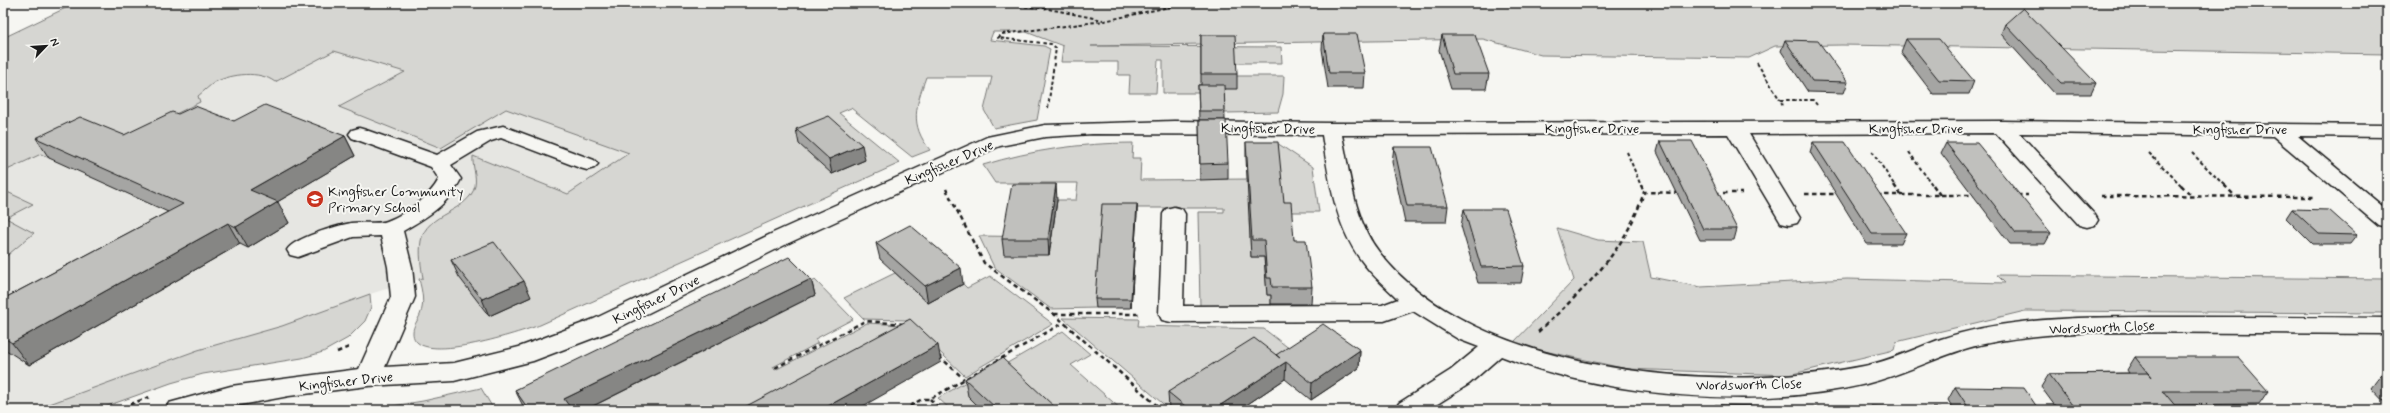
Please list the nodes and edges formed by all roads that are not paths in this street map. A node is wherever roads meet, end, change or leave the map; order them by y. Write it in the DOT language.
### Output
graph roads {
  1 [pos="2002,127"];
  2 [pos="1734,128"];
  3 [pos="1332,129"];
  4 [pos="2277,129"];
  5 [pos="2387,131"];
  6 [pos="359,134"];
  7 [pos="438,163"];
  8 [pos="587,164"];
  9 [pos="1174,214"];
  10 [pos="1789,218"];
  11 [pos="2087,220"];
  12 [pos="2387,220"];
  13 [pos="391,228"];
  14 [pos="298,250"];
  15 [pos="1415,302"];
  16 [pos="2387,326"];
  17 [pos="1506,350"];
  18 [pos="368,377"];
  19 [pos="178,410"];
  20 [pos="1408,410"];
  1 -- 2 [label="street, Kingfisher Drive"];
  1 -- 4 [label="street, Kingfisher Drive"];
  1 -- 11 [label="street"];
  2 -- 3 [label="street, Kingfisher Drive"];
  2 -- 10 [label="street"];
  3 -- 15 [label="street, Wordsworth Close"];
  3 -- 18 [label="street, Kingfisher Drive"];
  4 -- 5 [label="street, Kingfisher Drive"];
  4 -- 12 [label="street"];
  6 -- 7 [label="street"];
  7 -- 8 [label="street"];
  7 -- 13 [label="street"];
  9 -- 15 [label="street"];
  13 -- 14 [label="street"];
  13 -- 18 [label="street"];
  15 -- 17 [label="street, Wordsworth Close"];
  16 -- 17 [label="street, Wordsworth Close"];
  17 -- 20 [label="street"];
  18 -- 19 [label="street, Kingfisher Drive"];
}
